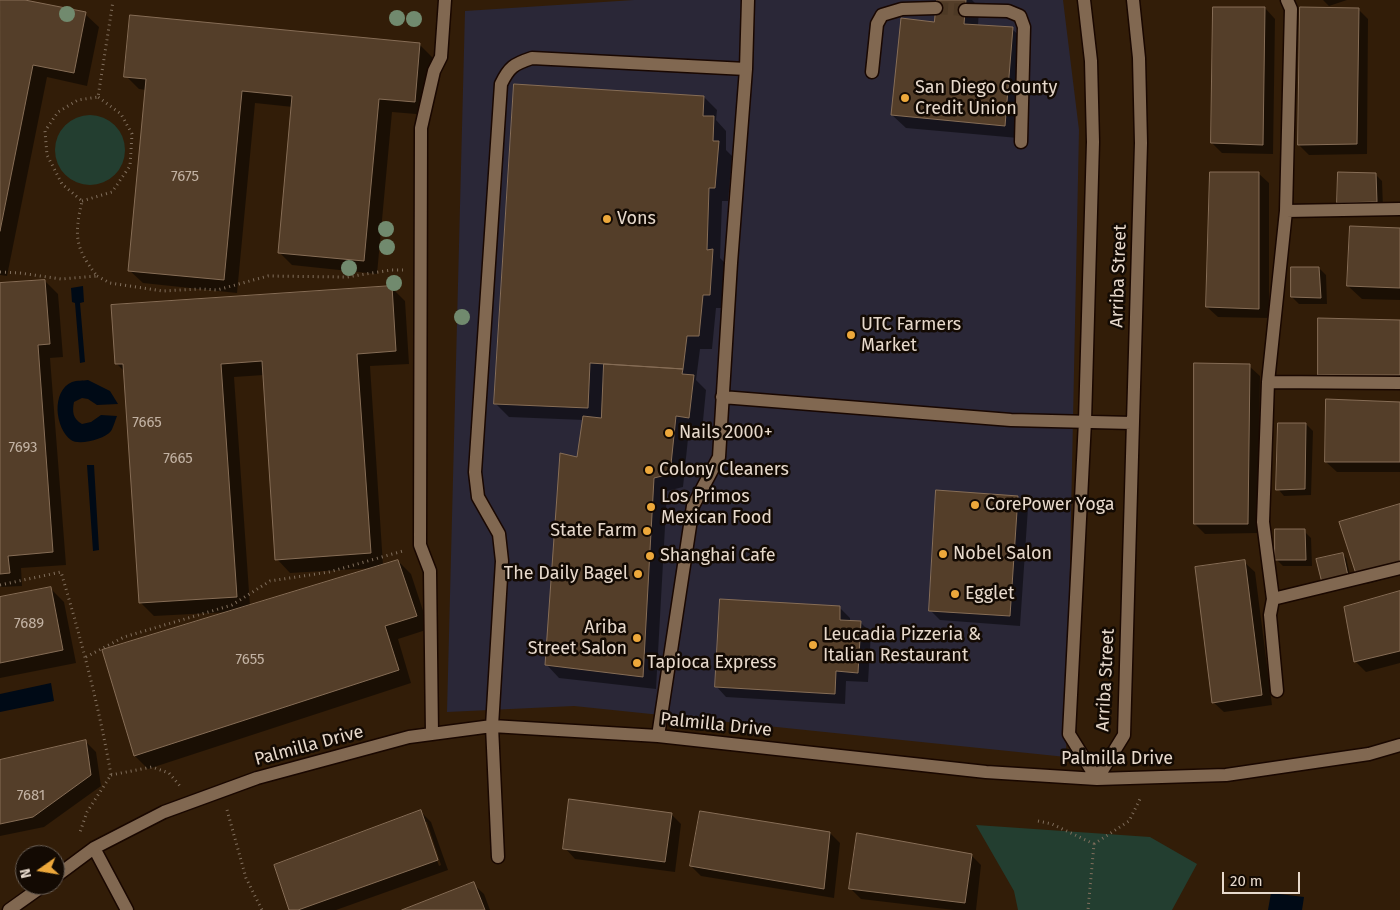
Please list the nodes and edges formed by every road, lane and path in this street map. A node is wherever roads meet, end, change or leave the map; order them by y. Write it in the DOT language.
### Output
graph roads {
  1 [pos="445,0"];
  2 [pos="748,0"];
  3 [pos="1084,0"];
  4 [pos="1132,0"];
  5 [pos="1287,0"];
  6 [pos="113,1"];
  7 [pos="936,8"];
  8 [pos="965,10"];
  9 [pos="746,69"];
  10 [pos="872,72"];
  11 [pos="98,97"];
  12 [pos="1021,142"];
  13 [pos="82,201"];
  14 [pos="1400,209"];
  15 [pos="1286,211"];
  16 [pos="421,270"];
  17 [pos="0,272"];
  18 [pos="97,276"];
  19 [pos="1268,382"];
  20 [pos="1400,383"];
  21 [pos="722,397"];
  22 [pos="1085,421"];
  23 [pos="1132,423"];
  24 [pos="420,545"];
  25 [pos="1400,568"];
  26 [pos="0,585"];
  27 [pos="1273,599"];
  28 [pos="86,657"];
  29 [pos="1277,691"];
  30 [pos="492,726"];
  31 [pos="432,734"];
  32 [pos="658,736"];
  33 [pos="1400,744"];
  34 [pos="111,775"];
  35 [pos="1151,778"];
  36 [pos="1096,779"];
  37 [pos="221,791"];
  38 [pos="192,802"];
  39 [pos="1038,821"];
  40 [pos="1094,844"];
  41 [pos="94,848"];
  42 [pos="498,857"];
  43 [pos="67,868"];
  44 [pos="30,895"];
  45 [pos="9,910"];
  46 [pos="127,910"];
  47 [pos="262,910"];
  48 [pos="1088,910"];
  1 -- 16 [label="street"];
  2 -- 9 [label="street"];
  3 -- 22 [label="street, Arriba Street"];
  4 -- 23 [label="street, Arriba Street"];
  5 -- 15 [label="street"];
  6 -- 11 [label="path"];
  7 -- 10 [label="street"];
  8 -- 12 [label="street"];
  9 -- 21 [label="street"];
  9 -- 30 [label="street"];
  11 -- 13 [label="path"];
  11 -- 13 [label="path"];
  13 -- 18 [label="path"];
  14 -- 15 [label="street"];
  15 -- 19 [label="street"];
  16 -- 18 [label="path"];
  16 -- 24 [label="street"];
  17 -- 18 [label="path"];
  19 -- 20 [label="street"];
  19 -- 27 [label="street"];
  21 -- 22 [label="street"];
  21 -- 32 [label="street"];
  22 -- 23 [label="street"];
  22 -- 36 [label="street, Arriba Street"];
  23 -- 36 [label="street, Arriba Street"];
  24 -- 28 [label="path"];
  24 -- 31 [label="street"];
  25 -- 27 [label="street"];
  26 -- 28 [label="path"];
  27 -- 29 [label="street"];
  28 -- 34 [label="path"];
  30 -- 31 [label="street, Palmilla Drive"];
  30 -- 32 [label="street, Palmilla Drive"];
  30 -- 42 [label="street"];
  31 -- 37 [label="street, Palmilla Drive"];
  32 -- 36 [label="street, Palmilla Drive"];
  33 -- 35 [label="street, Palmilla Drive"];
  34 -- 38 [label="path"];
  34 -- 43 [label="path"];
  35 -- 36 [label="street, Palmilla Drive"];
  35 -- 40 [label="path"];
  37 -- 38 [label="street, Palmilla Drive"];
  37 -- 47 [label="path"];
  38 -- 41 [label="street, Palmilla Drive"];
  39 -- 40 [label="path"];
  40 -- 48 [label="path"];
  41 -- 43 [label="street, Palmilla Drive"];
  41 -- 46 [label="street"];
  44 -- 45 [label="street"];
}
